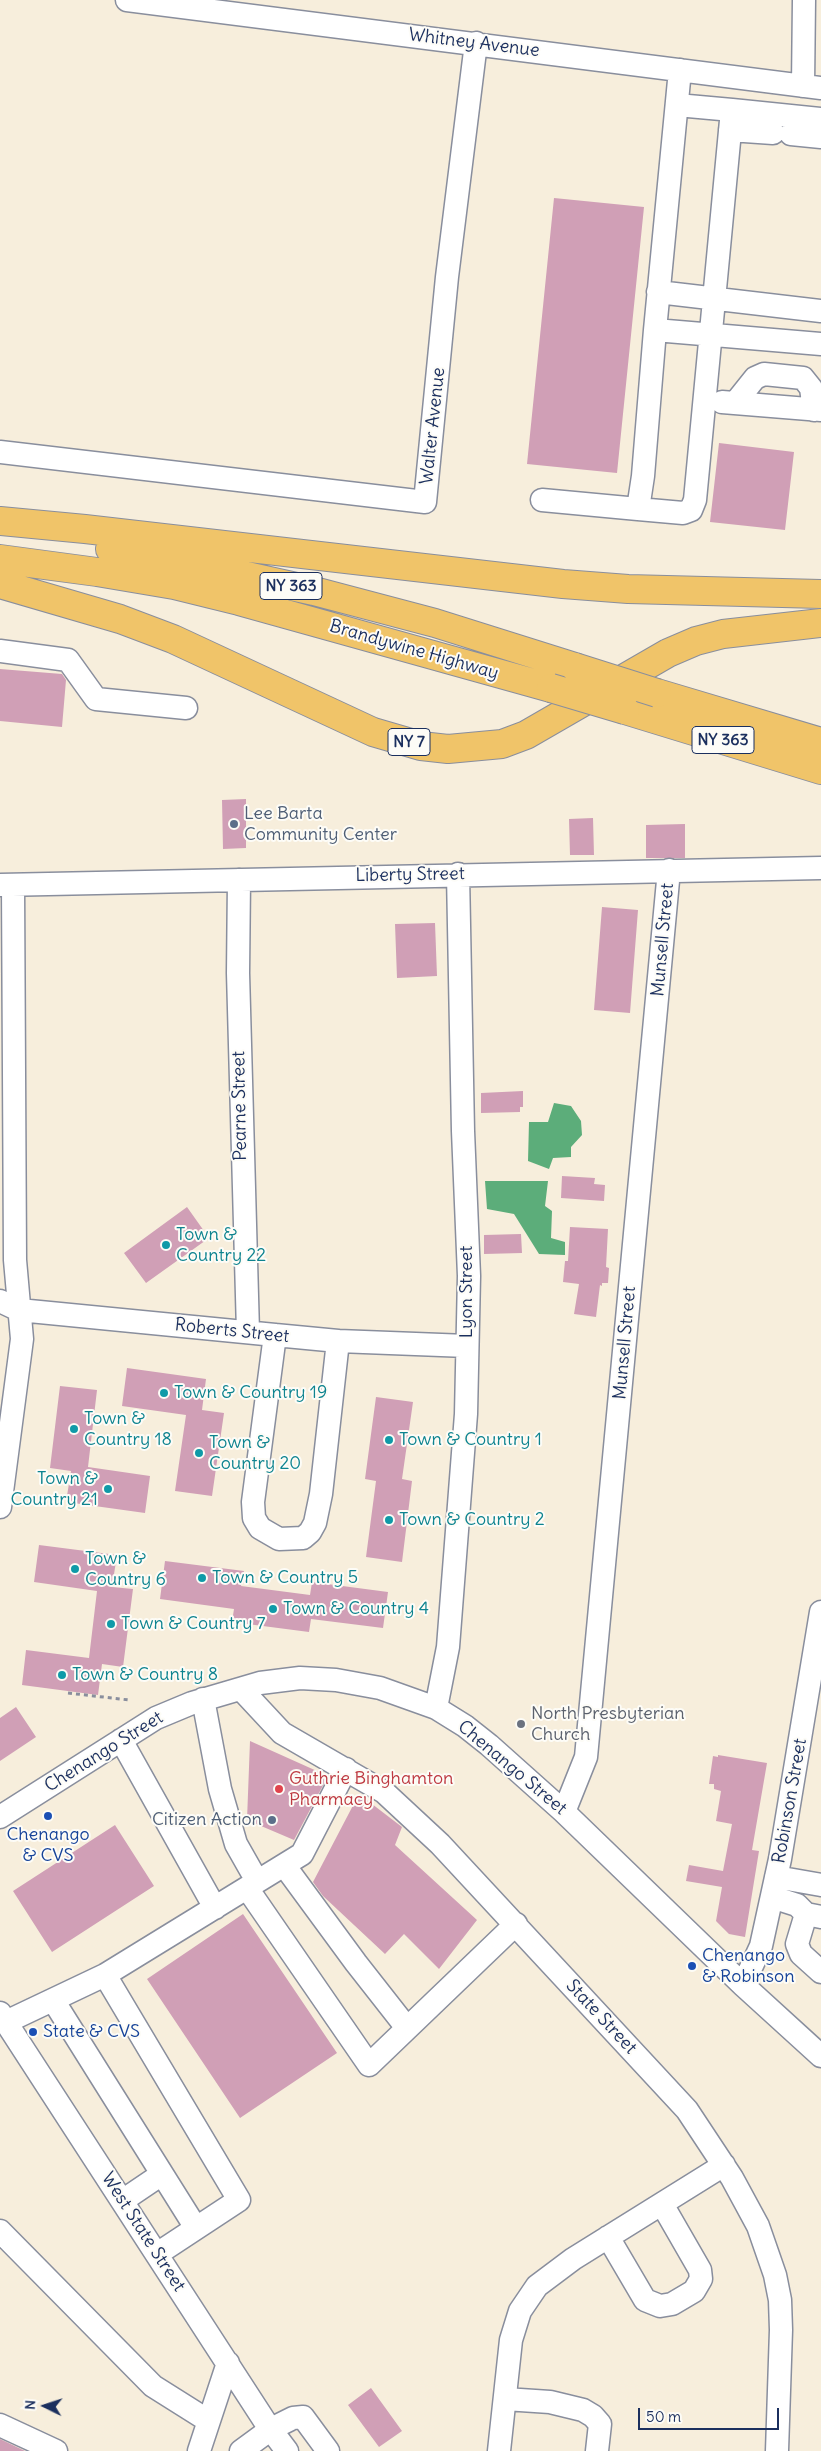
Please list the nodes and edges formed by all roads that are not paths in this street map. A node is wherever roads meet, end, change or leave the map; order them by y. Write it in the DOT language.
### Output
graph roads {
  1 [pos="127,0"];
  2 [pos="804,0"];
  3 [pos="476,43"];
  4 [pos="680,70"];
  5 [pos="812,87"];
  6 [pos="677,104"];
  7 [pos="821,118"];
  8 [pos="731,120"];
  9 [pos="821,137"];
  10 [pos="658,292"];
  11 [pos="714,298"];
  12 [pos="821,311"];
  13 [pos="655,330"];
  14 [pos="711,335"];
  15 [pos="821,344"];
  16 [pos="706,401"];
  17 [pos="735,403"];
  18 [pos="818,410"];
  19 [pos="0,452"];
  20 [pos="542,500"];
  21 [pos="638,509"];
  22 [pos="0,522"];
  23 [pos="0,532"];
  24 [pos="0,559"];
  25 [pos="0,584"];
  26 [pos="818,592"];
  27 [pos="821,624"];
  28 [pos="0,651"];
  29 [pos="186,708"];
  30 [pos="821,742"];
  31 [pos="821,770"];
  32 [pos="821,868"];
  33 [pos="670,870"];
  34 [pos="458,874"];
  35 [pos="240,880"];
  36 [pos="6,885"];
  37 [pos="9,1306"];
  38 [pos="248,1332"];
  39 [pos="275,1335"];
  40 [pos="338,1342"];
  41 [pos="467,1346"];
  42 [pos="0,1507"];
  43 [pos="821,1612"];
  44 [pos="819,1640"];
  45 [pos="241,1689"];
  46 [pos="203,1699"];
  47 [pos="436,1708"];
  48 [pos="121,1740"];
  49 [pos="346,1769"];
  50 [pos="564,1812"];
  51 [pos="0,1818"];
  52 [pos="293,1859"];
  53 [pos="252,1884"];
  54 [pos="821,1885"];
  55 [pos="774,1887"];
  56 [pos="215,1908"];
  57 [pos="814,1916"];
  58 [pos="516,1924"];
  59 [pos="821,1972"];
  60 [pos="106,1975"];
  61 [pos="743,1985"];
  62 [pos="53,2000"];
  63 [pos="3,2018"];
  64 [pos="407,2028"];
  65 [pos="821,2056"];
  66 [pos="724,2165"];
  67 [pos="162,2174"];
  68 [pos="122,2201"];
  69 [pos="662,2204"];
  70 [pos="196,2228"];
  71 [pos="0,2231"];
  72 [pos="608,2237"];
  73 [pos="157,2254"];
  74 [pos="228,2363"];
  75 [pos="504,2399"];
  76 [pos="207,2420"];
  77 [pos="0,2425"];
  78 [pos="271,2429"];
  79 [pos="56,2451"];
  80 [pos="199,2451"];
  81 [pos="242,2451"];
  82 [pos="287,2451"];
  83 [pos="328,2451"];
  84 [pos="499,2451"];
  85 [pos="597,2451"];
  86 [pos="777,2451"];
  1 -- 3 [label="street, Whitney Avenue"];
  2 -- 5 [label="street"];
  3 -- 4 [label="street, Whitney Avenue"];
  3 -- 19 [label="street, Walter Avenue"];
  4 -- 5 [label="street, Whitney Avenue"];
  4 -- 6 [label="street"];
  6 -- 8 [label="street"];
  6 -- 10 [label="street"];
  7 -- 8 [label="street"];
  8 -- 9 [label="street"];
  8 -- 11 [label="street"];
  10 -- 11 [label="street"];
  10 -- 13 [label="street"];
  11 -- 12 [label="street"];
  11 -- 14 [label="street"];
  13 -- 14 [label="street"];
  13 -- 21 [label="street"];
  14 -- 15 [label="street"];
  14 -- 16 [label="street"];
  16 -- 17 [label="street"];
  16 -- 21 [label="street"];
  17 -- 18 [label="street"];
  17 -- 18 [label="street"];
  20 -- 21 [label="street"];
  22 -- 26 [label="main road"];
  23 -- 30 [label="main road, Brandywine Highway / NY 363, bridge"];
  24 -- 31 [label="main road, Brandywine Highway / NY 363, bridge"];
  25 -- 27 [label="main road, NY 7"];
  28 -- 29 [label="street"];
  32 -- 33 [label="street, Liberty Street"];
  33 -- 34 [label="street, Liberty Street"];
  33 -- 50 [label="street, Munsell Street"];
  34 -- 35 [label="street, Liberty Street"];
  34 -- 41 [label="street, Lyon Street"];
  35 -- 36 [label="street, Liberty Street"];
  35 -- 38 [label="street, Pearne Street"];
  36 -- 37 [label="street"];
  37 -- 38 [label="street, Roberts Street"];
  37 -- 42 [label="street"];
  38 -- 39 [label="street, Roberts Street"];
  39 -- 40 [label="street, Roberts Street"];
  39 -- 40 [label="street"];
  40 -- 41 [label="street, Roberts Street"];
  41 -- 47 [label="street, Lyon Street"];
  43 -- 44 [label="street, Robinson Street"];
  44 -- 55 [label="street, Robinson Street"];
  45 -- 46 [label="street, Chenango Street"];
  45 -- 47 [label="street, Chenango Street"];
  45 -- 49 [label="street, State Street"];
  46 -- 48 [label="street, Chenango Street"];
  46 -- 53 [label="street"];
  47 -- 50 [label="street, Chenango Street"];
  48 -- 51 [label="street, Chenango Street"];
  48 -- 56 [label="street"];
  49 -- 52 [label="street"];
  49 -- 58 [label="street, State Street"];
  50 -- 61 [label="street, Chenango Street"];
  52 -- 53 [label="street"];
  52 -- 64 [label="street"];
  53 -- 56 [label="street"];
  53 -- 64 [label="street"];
  54 -- 55 [label="street"];
  55 -- 57 [label="street"];
  55 -- 61 [label="street, Robinson Street"];
  56 -- 60 [label="street"];
  57 -- 59 [label="street"];
  58 -- 64 [label="street"];
  58 -- 66 [label="street, State Street"];
  60 -- 62 [label="street"];
  60 -- 70 [label="street"];
  61 -- 65 [label="street, Chenango Street"];
  62 -- 63 [label="street"];
  62 -- 67 [label="street"];
  63 -- 68 [label="street, West State Street"];
  66 -- 69 [label="street"];
  66 -- 86 [label="street, State Street"];
  67 -- 68 [label="street"];
  67 -- 70 [label="street"];
  68 -- 73 [label="street, West State Street"];
  69 -- 72 [label="street"];
  69 -- 72 [label="street"];
  70 -- 73 [label="street"];
  71 -- 76 [label="street"];
  72 -- 75 [label="street"];
  73 -- 74 [label="street, West State Street"];
  74 -- 76 [label="street"];
  74 -- 78 [label="street, West State Street"];
  75 -- 84 [label="street"];
  75 -- 85 [label="street"];
  76 -- 80 [label="street"];
  77 -- 79 [label="street"];
  78 -- 81 [label="street"];
  78 -- 82 [label="street, West State Street"];
  78 -- 83 [label="street"];
}
